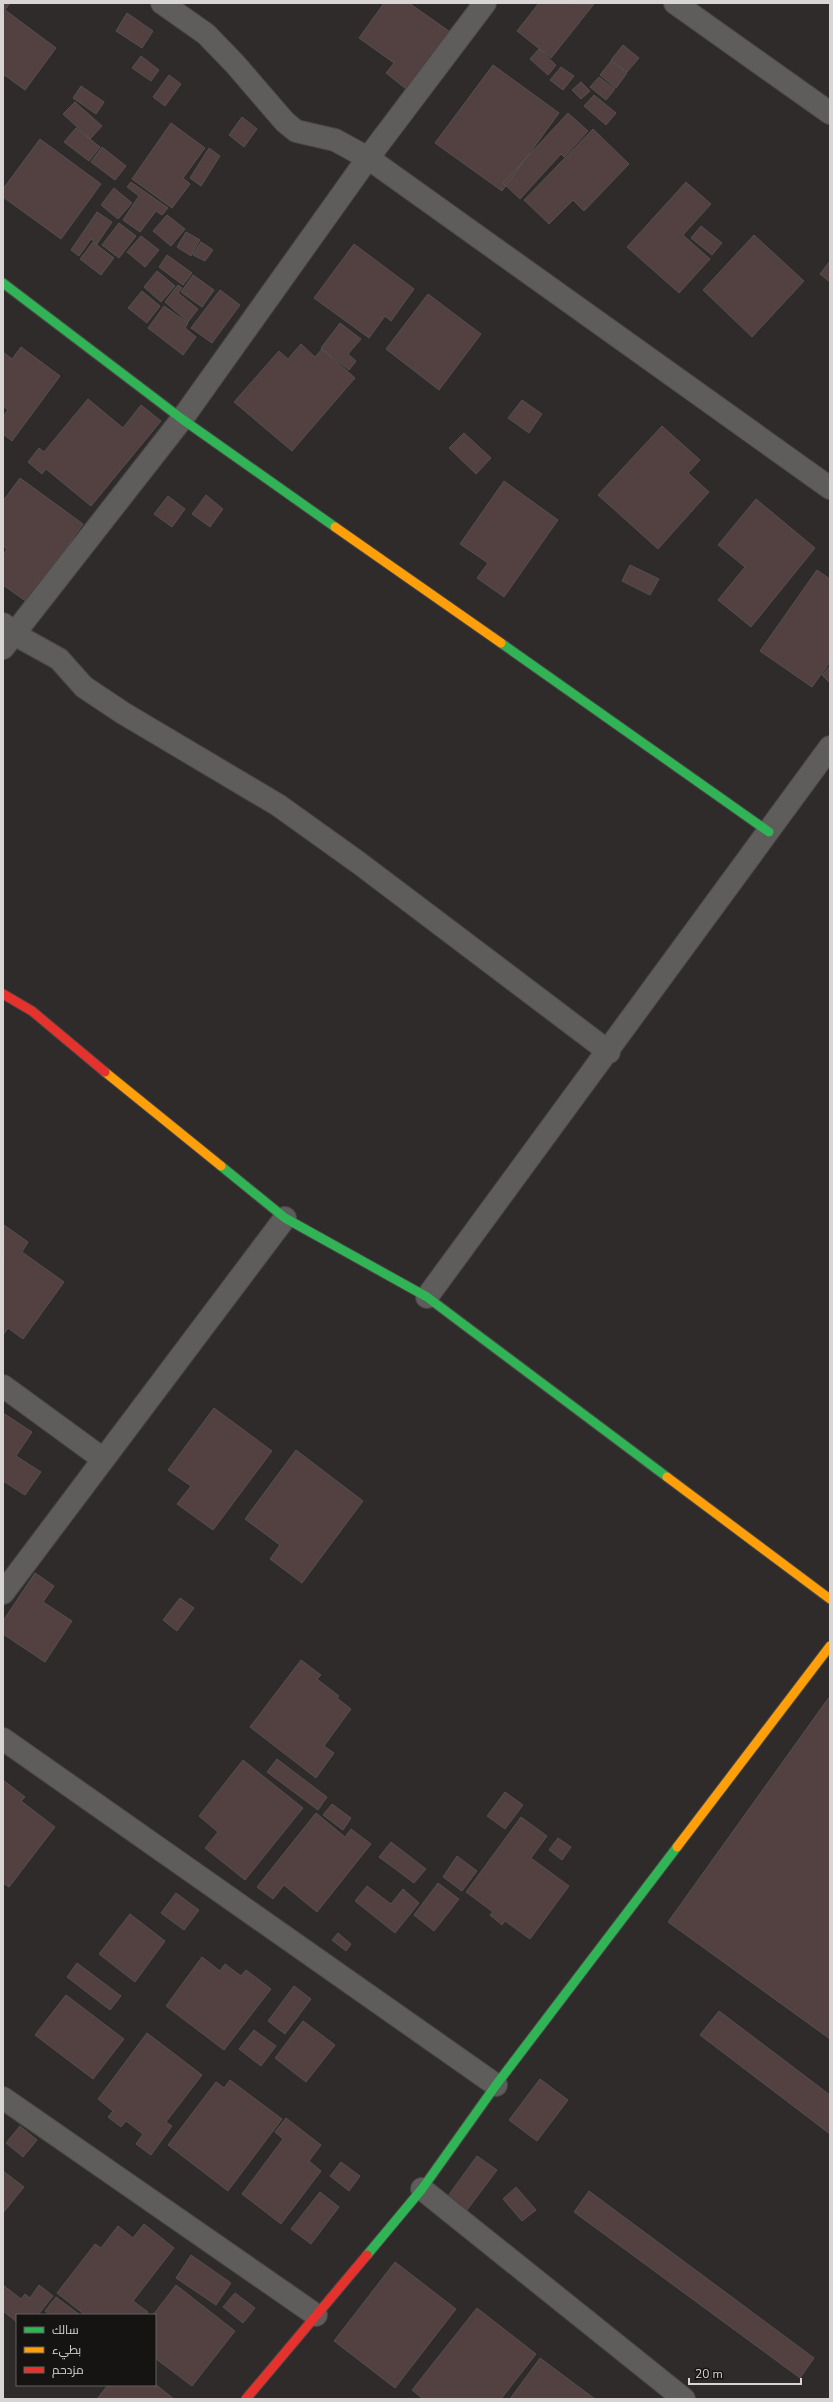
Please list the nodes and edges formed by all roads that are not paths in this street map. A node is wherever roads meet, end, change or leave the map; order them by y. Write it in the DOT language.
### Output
graph roads {
  1 [pos="162,3"];
  2 [pos="485,3"];
  3 [pos="675,3"];
  4 [pos="830,113"];
  5 [pos="368,158"];
  6 [pos="3,283"];
  7 [pos="182,419"];
  8 [pos="830,488"];
  9 [pos="7,635"];
  10 [pos="830,747"];
  11 [pos="769,832"];
  12 [pos="3,994"];
  13 [pos="609,1052"];
  14 [pos="285,1218"];
  15 [pos="427,1297"];
  16 [pos="3,1386"];
  17 [pos="103,1459"];
  18 [pos="3,1593"];
  19 [pos="830,1599"];
  20 [pos="830,1646"];
  21 [pos="3,1739"];
  22 [pos="496,2085"];
  23 [pos="3,2098"];
  24 [pos="422,2189"];
  25 [pos="316,2315"];
  26 [pos="246,2399"];
  27 [pos="684,2399"];
  1 -- 5 [label="street"];
  2 -- 5 [label="street"];
  3 -- 4 [label="street"];
  5 -- 7 [label="street"];
  5 -- 8 [label="street"];
  6 -- 7 [label="street"];
  7 -- 9 [label="street"];
  7 -- 11 [label="street"];
  9 -- 13 [label="street"];
  10 -- 11 [label="street"];
  11 -- 13 [label="street"];
  12 -- 14 [label="street"];
  13 -- 15 [label="street"];
  14 -- 15 [label="street"];
  14 -- 17 [label="street"];
  15 -- 19 [label="street"];
  16 -- 17 [label="street"];
  17 -- 18 [label="street"];
  20 -- 22 [label="street"];
  21 -- 22 [label="street"];
  22 -- 24 [label="street"];
  23 -- 25 [label="street"];
  24 -- 25 [label="street"];
  24 -- 27 [label="street"];
  25 -- 26 [label="street"];
}
